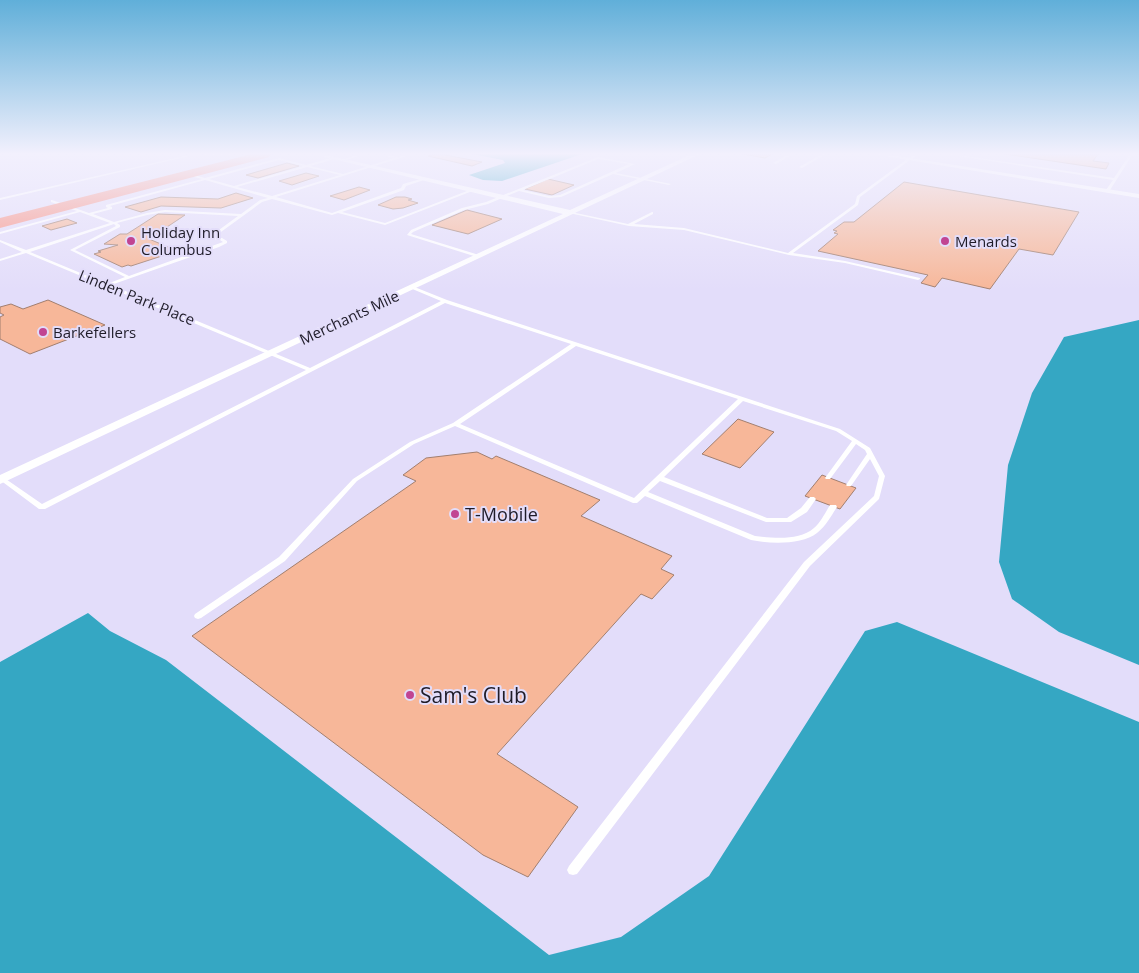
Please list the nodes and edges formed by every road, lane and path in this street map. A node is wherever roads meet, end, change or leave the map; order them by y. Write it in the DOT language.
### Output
graph roads {
  1 [pos="72,199"];
  2 [pos="75,199"];
  3 [pos="131,199"];
  4 [pos="266,199"];
  5 [pos="281,199"];
  6 [pos="373,199"];
  7 [pos="449,199"];
  8 [pos="498,199"];
  9 [pos="514,199"];
  10 [pos="600,199"];
  11 [pos="858,199"];
  12 [pos="59,203"];
  13 [pos="81,211"];
  14 [pos="337,212"];
  15 [pos="571,213"];
  16 [pos="652,213"];
  17 [pos="0,214"];
  18 [pos="89,214"];
  19 [pos="240,215"];
  20 [pos="0,223"];
  21 [pos="114,223"];
  22 [pos="629,226"];
  23 [pos="0,233"];
  24 [pos="0,241"];
  25 [pos="26,252"];
  26 [pos="789,254"];
  27 [pos="477,256"];
  28 [pos="0,260"];
  29 [pos="128,277"];
  30 [pos="918,279"];
  31 [pos="107,285"];
  32 [pos="412,287"];
  33 [pos="445,301"];
  34 [pos="575,344"];
  35 [pos="273,352"];
  36 [pos="311,370"];
  37 [pos="742,399"];
  38 [pos="455,424"];
  39 [pos="855,442"];
  40 [pos="870,454"];
  41 [pos="659,478"];
  42 [pos="828,478"];
  43 [pos="1,479"];
  44 [pos="849,485"];
  45 [pos="644,493"];
  46 [pos="812,499"];
  47 [pos="833,507"];
  48 [pos="198,616"];
  49 [pos="572,870"];
  1 -- 12 [label="highway"];
  2 -- 12 [label="highway"];
  3 -- 18 [label="lane"];
  4 -- 19 [label="lane"];
  5 -- 14 [label="lane"];
  6 -- 14 [label="lane"];
  7 -- 14 [label="lane"];
  8 -- 27 [label="lane"];
  9 -- 15 [label="street"];
  10 -- 15 [label="street, Merchants Mile"];
  11 -- 26 [label="lane"];
  12 -- 13 [label="lane"];
  12 -- 17 [label="highway"];
  12 -- 20 [label="highway"];
  13 -- 18 [label="lane"];
  13 -- 23 [label="lane"];
  15 -- 22 [label="lane"];
  15 -- 27 [label="street, Merchants Mile"];
  16 -- 22 [label="lane"];
  18 -- 21 [label="lane"];
  19 -- 21 [label="lane"];
  19 -- 29 [label="lane"];
  21 -- 25 [label="lane"];
  21 -- 29 [label="lane"];
  22 -- 26 [label="lane"];
  24 -- 25 [label="lane, Linden Park Place"];
  25 -- 28 [label="lane"];
  25 -- 31 [label="lane, Linden Park Place"];
  26 -- 30 [label="lane"];
  27 -- 32 [label="street, Merchants Mile"];
  29 -- 31 [label="lane"];
  31 -- 35 [label="lane, Linden Park Place"];
  32 -- 33 [label="lane"];
  32 -- 35 [label="street, Merchants Mile"];
  33 -- 34 [label="lane"];
  33 -- 36 [label="lane"];
  34 -- 37 [label="lane"];
  34 -- 38 [label="lane"];
  35 -- 36 [label="lane, Linden Park Place"];
  35 -- 43 [label="street, Merchants Mile"];
  36 -- 43 [label="lane"];
  37 -- 39 [label="lane"];
  37 -- 41 [label="lane"];
  38 -- 45 [label="lane"];
  38 -- 48 [label="lane"];
  39 -- 40 [label="lane"];
  39 -- 42 [label="lane"];
  40 -- 44 [label="lane"];
  40 -- 49 [label="lane"];
  41 -- 45 [label="lane"];
  41 -- 46 [label="lane"];
  45 -- 47 [label="lane"];
}
